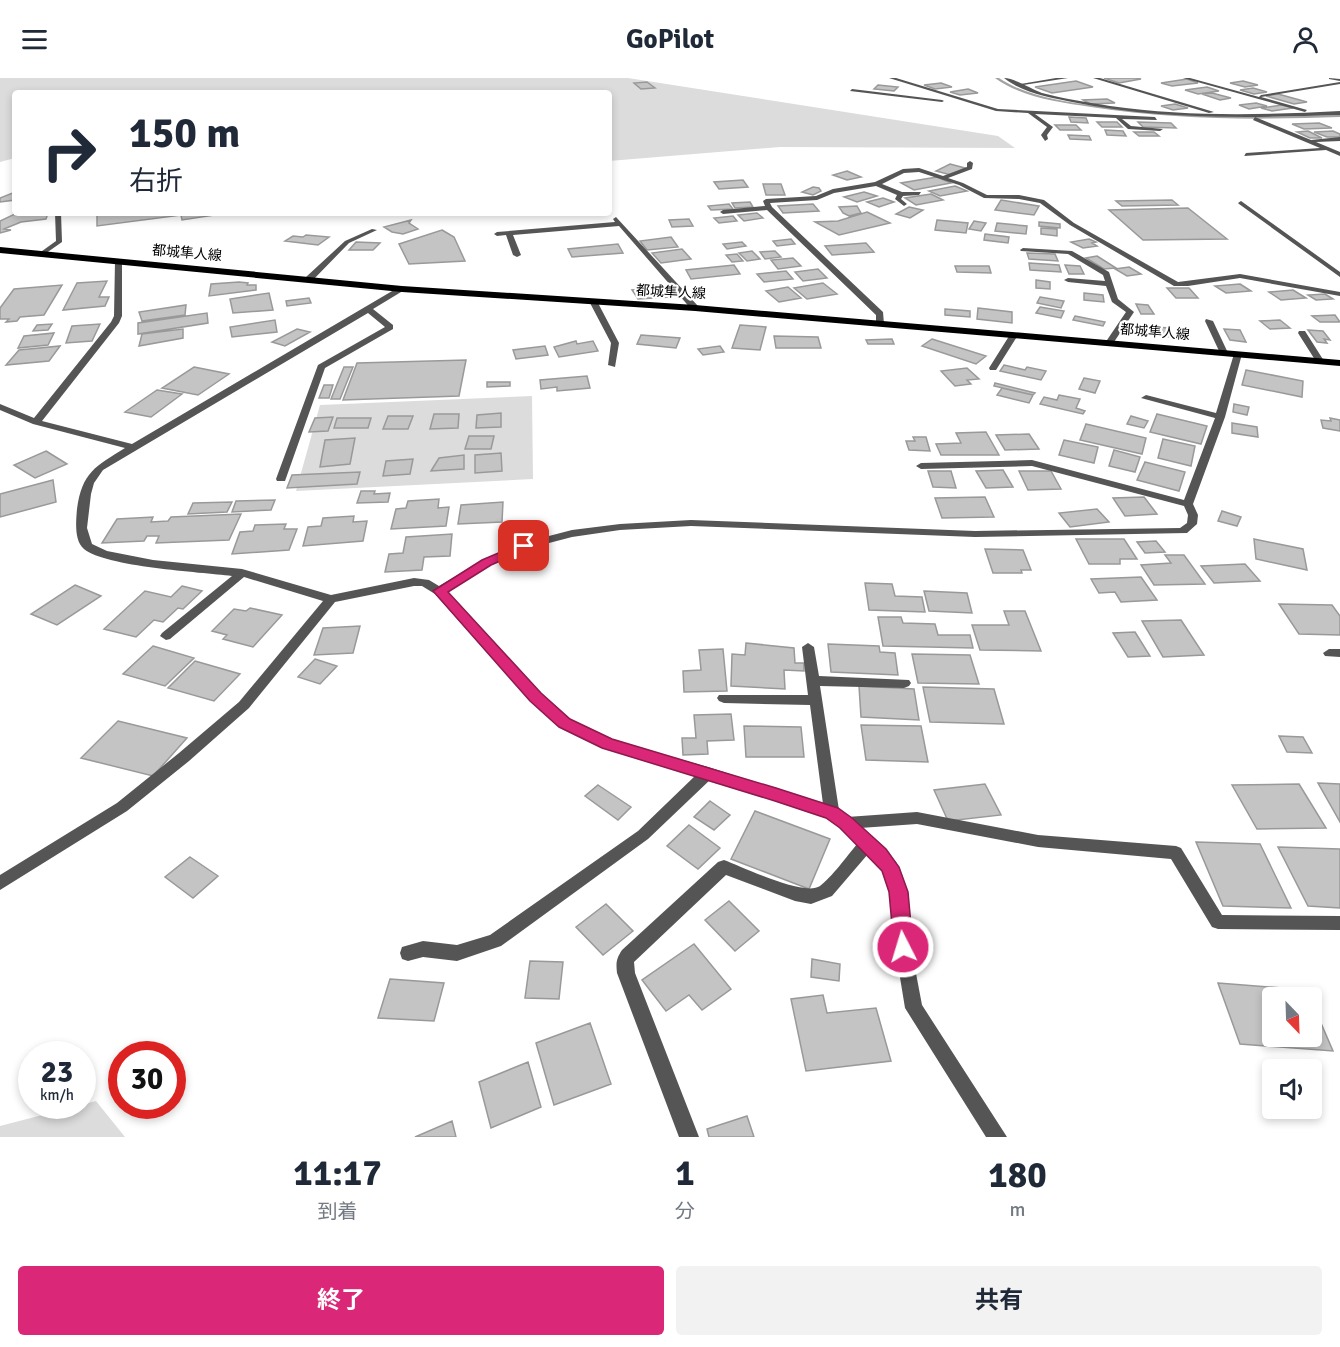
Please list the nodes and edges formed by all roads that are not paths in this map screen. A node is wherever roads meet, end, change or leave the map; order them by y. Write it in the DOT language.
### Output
graph roads {
  1 [pos="891,78"];
  2 [pos="1006,78"];
  3 [pos="1066,78"];
  4 [pos="1095,78"];
  5 [pos="1185,78"];
  6 [pos="1216,78"];
  7 [pos="1331,78"];
  8 [pos="1197,81"];
  9 [pos="1340,81"];
  10 [pos="1017,85"];
  11 [pos="852,90"];
  12 [pos="1257,97"];
  13 [pos="970,101"];
  14 [pos="998,110"];
  15 [pos="1030,112"];
  16 [pos="1340,113"];
  17 [pos="1318,114"];
  18 [pos="1166,115"];
  19 [pos="1224,116"];
  20 [pos="1252,117"];
  21 [pos="1118,118"];
  22 [pos="1006,119"];
  23 [pos="1160,129"];
  24 [pos="1045,139"];
  25 [pos="1340,139"];
  26 [pos="1309,141"];
  27 [pos="1328,149"];
  28 [pos="1340,150"];
  29 [pos="1340,154"];
  30 [pos="1246,155"];
  31 [pos="970,163"];
  32 [pos="945,177"];
  33 [pos="877,184"];
  34 [pos="919,193"];
  35 [pos="901,194"];
  36 [pos="1241,203"];
  37 [pos="904,204"];
  38 [pos="769,208"];
  39 [pos="723,212"];
  40 [pos="58,216"];
  41 [pos="374,230"];
  42 [pos="509,233"];
  43 [pos="497,234"];
  44 [pos="0,250"];
  45 [pos="1023,250"];
  46 [pos="40,255"];
  47 [pos="516,255"];
  48 [pos="118,263"];
  49 [pos="1340,275"];
  50 [pos="309,279"];
  51 [pos="1068,280"];
  52 [pos="1109,284"];
  53 [pos="402,289"];
  54 [pos="1340,294"];
  55 [pos="594,303"];
  56 [pos="695,308"];
  57 [pos="368,309"];
  58 [pos="1209,321"];
  59 [pos="880,324"];
  60 [pos="1302,333"];
  61 [pos="1014,335"];
  62 [pos="1109,343"];
  63 [pos="1224,353"];
  64 [pos="1238,354"];
  65 [pos="1320,361"];
  66 [pos="1340,363"];
  67 [pos="612,365"];
  68 [pos="993,368"];
  69 [pos="1146,398"];
  70 [pos="3,409"];
  71 [pos="1220,417"];
  72 [pos="36,422"];
  73 [pos="131,447"];
  74 [pos="921,466"];
  75 [pos="280,479"];
  76 [pos="1188,504"];
  77 [pos="242,573"];
  78 [pos="439,591"];
  79 [pos="332,598"];
  80 [pos="166,636"];
  81 [pos="808,647"];
  82 [pos="812,681"];
  83 [pos="904,683"];
  84 [pos="724,698"];
  85 [pos="816,700"];
  86 [pos="708,773"];
  87 [pos="832,813"];
  88 [pos="846,823"];
  89 [pos="867,843"];
  90 [pos="0,883"];
  91 [pos="1340,923"];
  92 [pos="408,953"];
  93 [pos="689,1137"];
  94 [pos="997,1137"];
  1 -- 13 [label="street"];
  2 -- 10 [label="street"];
  3 -- 10 [label="street"];
  4 -- 19 [label="street"];
  5 -- 8 [label="street"];
  6 -- 8 [label="street"];
  7 -- 9 [label="street"];
  8 -- 12 [label="street"];
  9 -- 12 [label="street"];
  10 -- 18 [label="street"];
  11 -- 13 [label="street"];
  12 -- 17 [label="street"];
  13 -- 14 [label="street"];
  14 -- 15 [label="street"];
  14 -- 22 [label="street"];
  15 -- 21 [label="street"];
  15 -- 24 [label="street"];
  16 -- 17 [label="street"];
  17 -- 20 [label="street"];
  18 -- 19 [label="street"];
  18 -- 21 [label="street"];
  19 -- 20 [label="street"];
  20 -- 26 [label="street"];
  21 -- 23 [label="street"];
  25 -- 26 [label="street"];
  26 -- 27 [label="street"];
  27 -- 28 [label="street"];
  27 -- 29 [label="street"];
  27 -- 30 [label="street"];
  31 -- 32 [label="street"];
  32 -- 33 [label="street"];
  32 -- 54 [label="street"];
  33 -- 35 [label="street"];
  33 -- 38 [label="street"];
  34 -- 35 [label="street"];
  35 -- 37 [label="street"];
  36 -- 49 [label="street"];
  38 -- 39 [label="street"];
  38 -- 59 [label="street"];
  40 -- 46 [label="street"];
  41 -- 50 [label="street"];
  42 -- 43 [label="street"];
  42 -- 47 [label="street"];
  42 -- 56 [label="street"];
  44 -- 46 [label="main road, 都城隼人線"];
  45 -- 52 [label="street"];
  46 -- 48 [label="main road, 都城隼人線"];
  48 -- 50 [label="main road, 都城隼人線"];
  48 -- 72 [label="street"];
  50 -- 53 [label="main road, 都城隼人線"];
  51 -- 52 [label="street"];
  52 -- 62 [label="street"];
  53 -- 55 [label="main road, 都城隼人線"];
  53 -- 57 [label="street"];
  55 -- 56 [label="main road, 都城隼人線"];
  55 -- 67 [label="street"];
  56 -- 59 [label="main road, 都城隼人線"];
  57 -- 73 [label="street"];
  57 -- 75 [label="street"];
  58 -- 63 [label="street"];
  59 -- 61 [label="main road, 都城隼人線"];
  60 -- 65 [label="street"];
  61 -- 62 [label="main road, 都城隼人線"];
  61 -- 68 [label="street"];
  62 -- 63 [label="main road, 都城隼人線"];
  63 -- 64 [label="main road, 都城隼人線"];
  64 -- 65 [label="main road, 都城隼人線"];
  64 -- 71 [label="street"];
  65 -- 66 [label="main road, 都城隼人線"];
  69 -- 71 [label="street"];
  70 -- 72 [label="street"];
  71 -- 76 [label="street"];
  72 -- 73 [label="street"];
  73 -- 77 [label="street"];
  74 -- 76 [label="street"];
  76 -- 78 [label="street"];
  77 -- 79 [label="street"];
  77 -- 80 [label="street"];
  78 -- 79 [label="street"];
  78 -- 86 [label="street"];
  79 -- 90 [label="street"];
  81 -- 82 [label="street"];
  82 -- 83 [label="street"];
  82 -- 85 [label="street"];
  84 -- 85 [label="street"];
  85 -- 87 [label="street"];
  86 -- 87 [label="street"];
  86 -- 92 [label="street"];
  87 -- 88 [label="street"];
  88 -- 89 [label="street"];
  88 -- 91 [label="street"];
  89 -- 93 [label="street"];
  89 -- 94 [label="street"];
}
